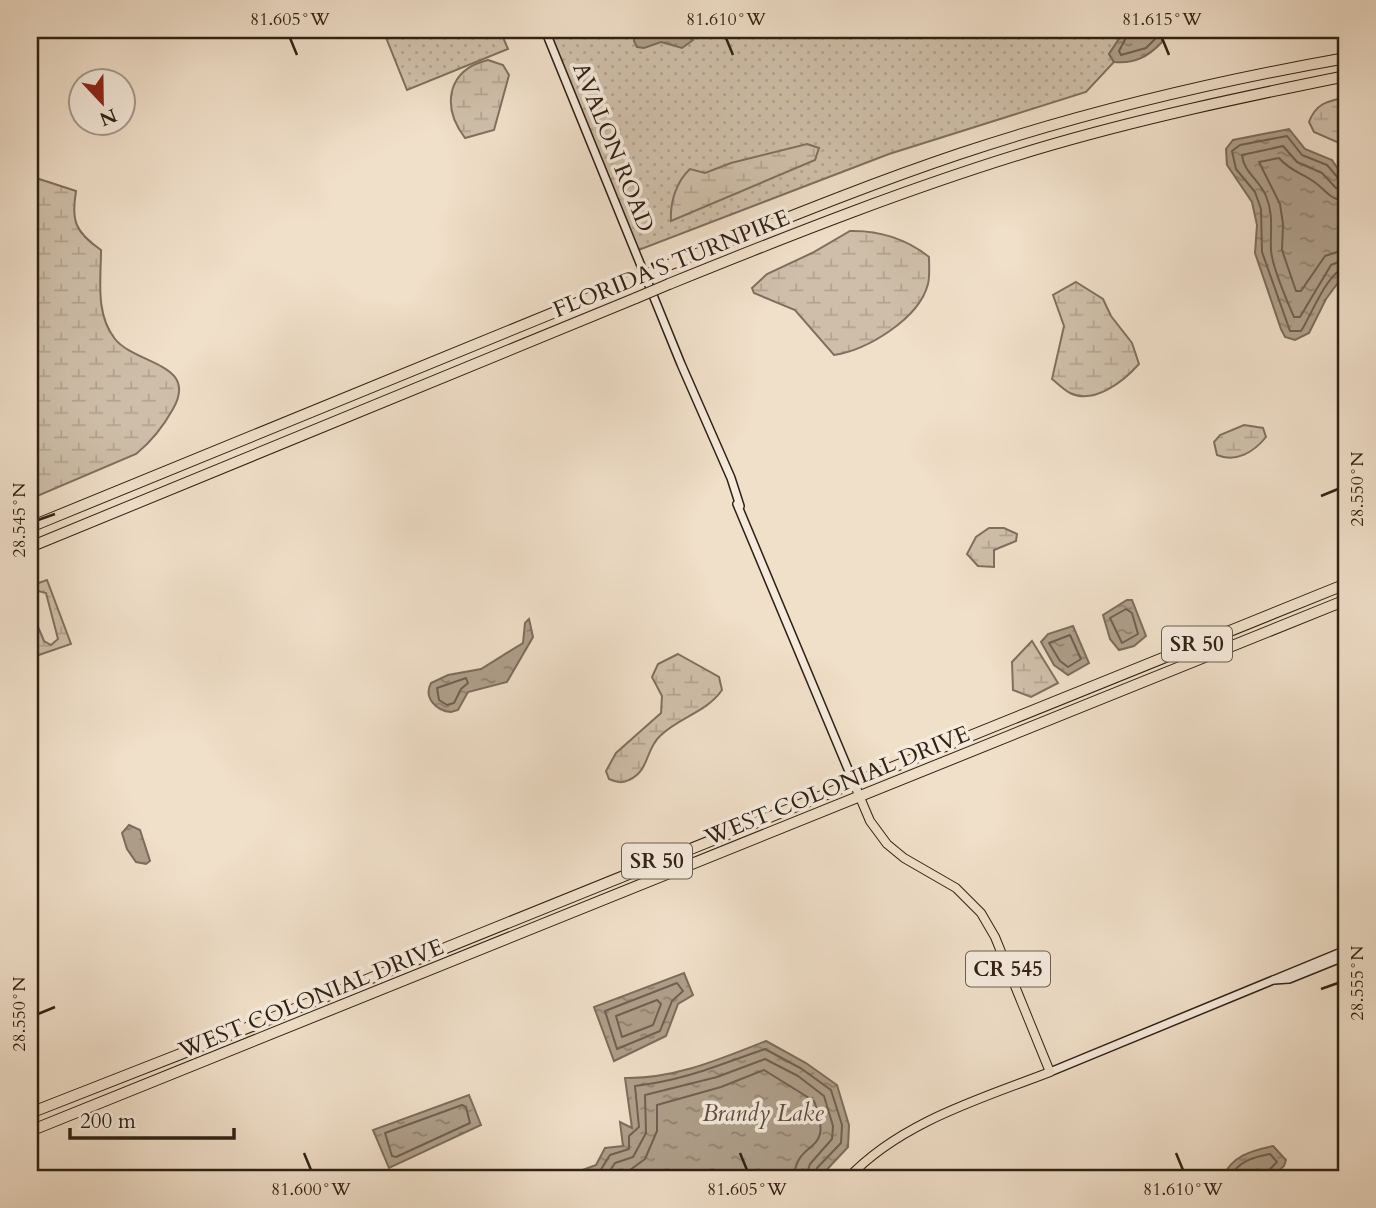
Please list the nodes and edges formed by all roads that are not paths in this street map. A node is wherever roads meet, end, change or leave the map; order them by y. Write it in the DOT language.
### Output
graph roads {
  1 [pos="545,30"];
  2 [pos="1346,58"];
  3 [pos="1346,76"];
  4 [pos="30,527"];
  5 [pos="30,547"];
  6 [pos="1346,584"];
  7 [pos="1346,600"];
  8 [pos="853,781"];
  9 [pos="859,796"];
  10 [pos="610,881"];
  11 [pos="561,901"];
  12 [pos="563,918"];
  13 [pos="540,928"];
  14 [pos="1346,950"];
  15 [pos="1346,956"];
  16 [pos="1273,980"];
  17 [pos="270,1019"];
  18 [pos="223,1037"];
  19 [pos="262,1039"];
  20 [pos="1050,1072"];
  21 [pos="174,1073"];
  22 [pos="30,1112"];
  23 [pos="30,1131"];
  24 [pos="848,1178"];
  1 -- 8 [label="main road, AVALON ROAD / CR 545"];
  2 -- 4 [label="highway, FLORIDA'S TURNPIKE, bridge"];
  3 -- 5 [label="highway, FLORIDA'S TURNPIKE, bridge"];
  6 -- 8 [label="highway, WEST COLONIAL DRIVE / SR 50"];
  7 -- 9 [label="highway, WEST COLONIAL DRIVE / SR 50"];
  8 -- 9 [label="main road, AVALON ROAD / CR 545"];
  8 -- 10 [label="highway, WEST COLONIAL DRIVE / SR 50"];
  9 -- 12 [label="highway, WEST COLONIAL DRIVE / SR 50"];
  9 -- 20 [label="main road, CR 545"];
  10 -- 11 [label="highway, WEST COLONIAL DRIVE / SR 50"];
  10 -- 12 [label="highway"];
  11 -- 13 [label="highway"];
  11 -- 17 [label="highway, WEST COLONIAL DRIVE / SR 50"];
  12 -- 13 [label="highway, WEST COLONIAL DRIVE / SR 50"];
  13 -- 19 [label="highway, WEST COLONIAL DRIVE / SR 50"];
  14 -- 16 [label="main road"];
  15 -- 16 [label="main road"];
  16 -- 20 [label="main road"];
  17 -- 18 [label="highway, WEST COLONIAL DRIVE / SR 50"];
  17 -- 19 [label="highway"];
  18 -- 21 [label="highway"];
  18 -- 22 [label="highway, WEST COLONIAL DRIVE / SR 50"];
  19 -- 21 [label="highway, WEST COLONIAL DRIVE / SR 50"];
  20 -- 24 [label="main road"];
  21 -- 23 [label="highway, WEST COLONIAL DRIVE / SR 50"];
}
